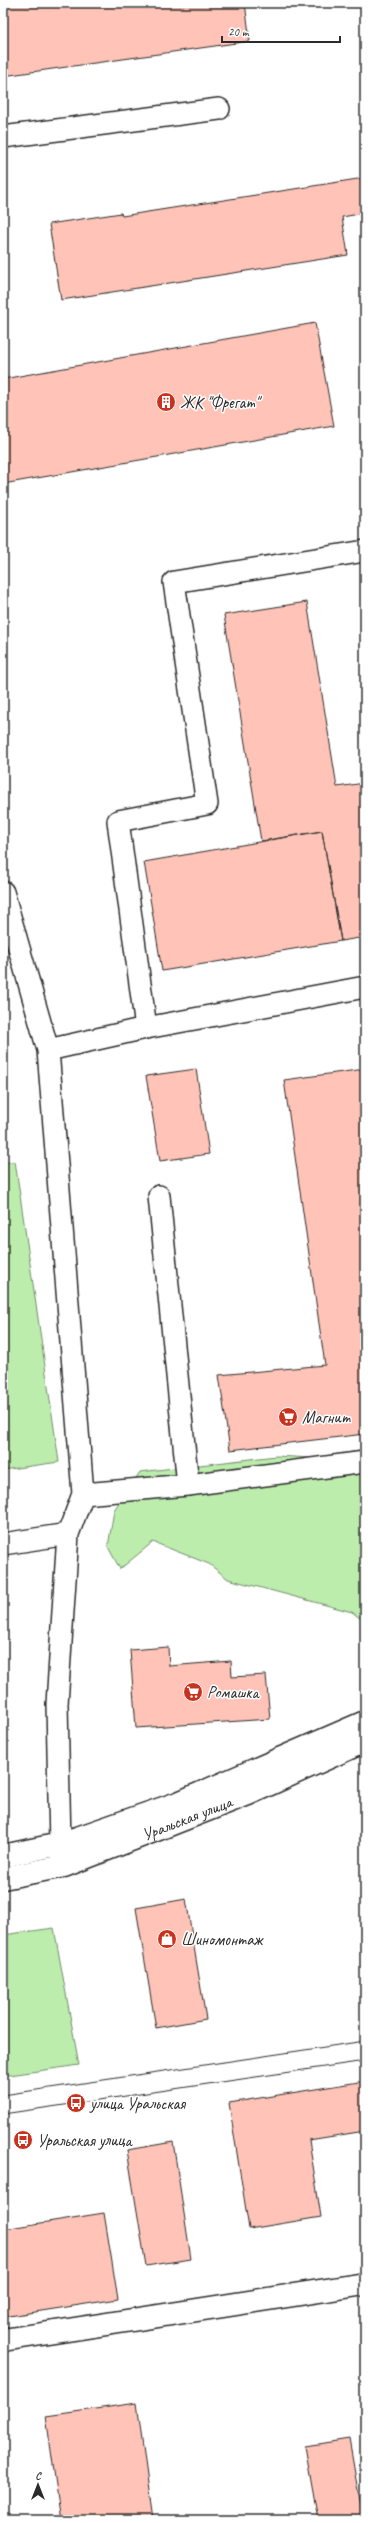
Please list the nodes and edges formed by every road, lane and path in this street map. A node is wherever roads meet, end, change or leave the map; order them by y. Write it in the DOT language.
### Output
graph roads {
  1 [pos="219,109"];
  2 [pos="3,137"];
  3 [pos="365,551"];
  4 [pos="3,892"];
  5 [pos="365,987"];
  6 [pos="146,1028"];
  7 [pos="48,1050"];
  8 [pos="159,1196"];
  9 [pos="365,1462"];
  10 [pos="188,1485"];
  11 [pos="82,1494"];
  12 [pos="68,1534"];
  13 [pos="3,1544"];
  14 [pos="365,1722"];
  15 [pos="365,1741"];
  16 [pos="60,1844"];
  17 [pos="3,1856"];
  18 [pos="64,1866"];
  19 [pos="3,1878"];
  20 [pos="365,2284"];
  21 [pos="3,2340"];
  1 -- 2 [label="lane"];
  3 -- 6 [label="lane"];
  4 -- 7 [label="lane"];
  5 -- 6 [label="lane"];
  6 -- 7 [label="lane"];
  7 -- 11 [label="lane"];
  8 -- 10 [label="lane"];
  9 -- 10 [label="lane"];
  10 -- 11 [label="lane"];
  11 -- 12 [label="lane"];
  12 -- 13 [label="lane"];
  12 -- 16 [label="lane"];
  14 -- 16 [label="main road, Уральская улица"];
  15 -- 18 [label="main road, Уральская улица"];
  16 -- 17 [label="main road, Уральская улица"];
  16 -- 18 [label="lane"];
  18 -- 19 [label="main road, Уральская улица"];
  20 -- 21 [label="main road"];
}
